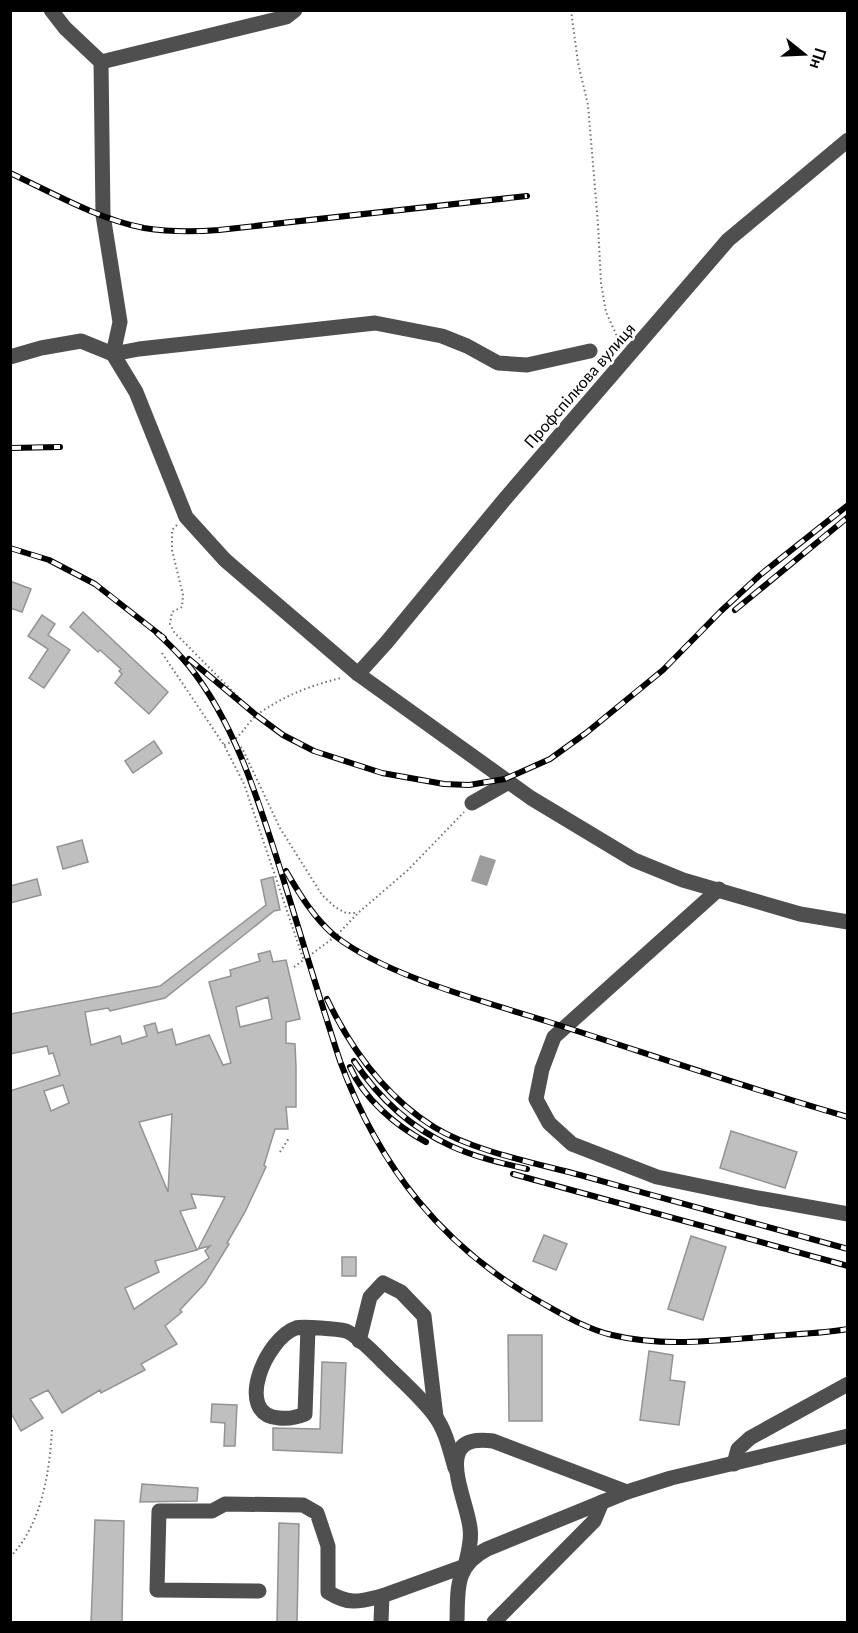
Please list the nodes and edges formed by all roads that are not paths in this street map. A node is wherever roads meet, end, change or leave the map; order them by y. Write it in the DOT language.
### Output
graph roads {
  1 [pos="51,10"];
  2 [pos="295,10"];
  3 [pos="101,62"];
  4 [pos="848,140"];
  5 [pos="590,351"];
  6 [pos="113,354"];
  7 [pos="10,357"];
  8 [pos="358,674"];
  9 [pos="509,782"];
  10 [pos="472,803"];
  11 [pos="719,889"];
  12 [pos="848,922"];
  13 [pos="848,1214"];
  14 [pos="308,1328"];
  15 [pos="359,1341"];
  16 [pos="848,1384"];
  17 [pos="436,1417"];
  18 [pos="848,1436"];
  19 [pos="734,1464"];
  20 [pos="455,1468"];
  21 [pos="627,1492"];
  22 [pos="602,1502"];
  23 [pos="465,1566"];
  24 [pos="259,1591"];
  25 [pos="382,1596"];
  26 [pos="381,1623"];
  27 [pos="457,1623"];
  28 [pos="494,1623"];
  1 -- 3 [label="street"];
  2 -- 3 [label="street"];
  3 -- 6 [label="street"];
  4 -- 8 [label="street, Профспілкова вулиця"];
  5 -- 6 [label="street, Профспілкова вулиця"];
  6 -- 7 [label="street"];
  6 -- 8 [label="street"];
  8 -- 9 [label="street"];
  9 -- 10 [label="street"];
  9 -- 11 [label="street"];
  11 -- 12 [label="street"];
  11 -- 13 [label="street"];
  14 -- 14 [label="street"];
  14 -- 15 [label="street"];
  15 -- 17 [label="street"];
  15 -- 17 [label="street"];
  16 -- 19 [label="street"];
  17 -- 20 [label="street"];
  18 -- 19 [label="street"];
  19 -- 21 [label="street"];
  20 -- 21 [label="street"];
  20 -- 23 [label="street"];
  21 -- 22 [label="street"];
  22 -- 23 [label="street"];
  22 -- 28 [label="street"];
  23 -- 25 [label="street"];
  23 -- 27 [label="street"];
  24 -- 25 [label="street"];
  25 -- 26 [label="street"];
}
